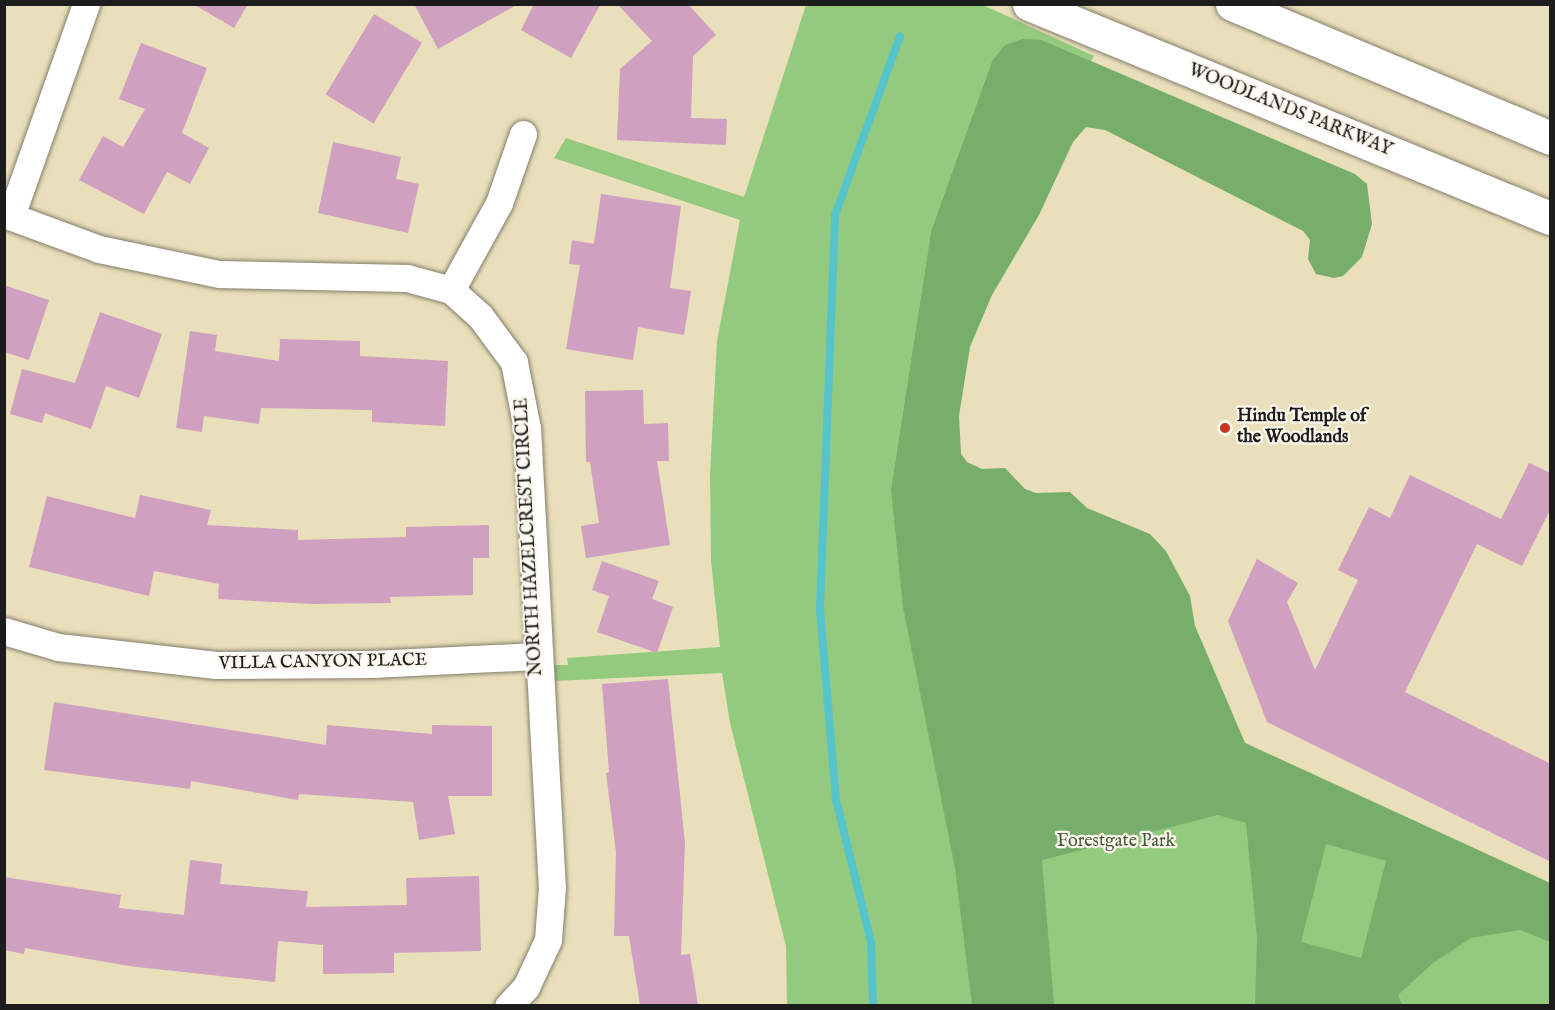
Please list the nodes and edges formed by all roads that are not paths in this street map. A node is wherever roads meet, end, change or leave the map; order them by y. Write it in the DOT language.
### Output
graph roads {
  1 [pos="86,4"];
  2 [pos="1029,4"];
  3 [pos="1232,4"];
  4 [pos="523,134"];
  5 [pos="1551,138"];
  6 [pos="8,215"];
  7 [pos="1551,218"];
  8 [pos="450,290"];
  9 [pos="4,631"];
  10 [pos="537,656"];
  11 [pos="511,1004"];
  1 -- 6 [label="street"];
  2 -- 7 [label="main road, WOODLANDS PARKWAY"];
  3 -- 5 [label="main road"];
  4 -- 8 [label="street"];
  6 -- 8 [label="street, NORTH HAZELCREST CIRCLE"];
  8 -- 10 [label="street, NORTH HAZELCREST CIRCLE"];
  9 -- 10 [label="street, VILLA CANYON PLACE"];
  10 -- 11 [label="street, NORTH HAZELCREST CIRCLE"];
}
